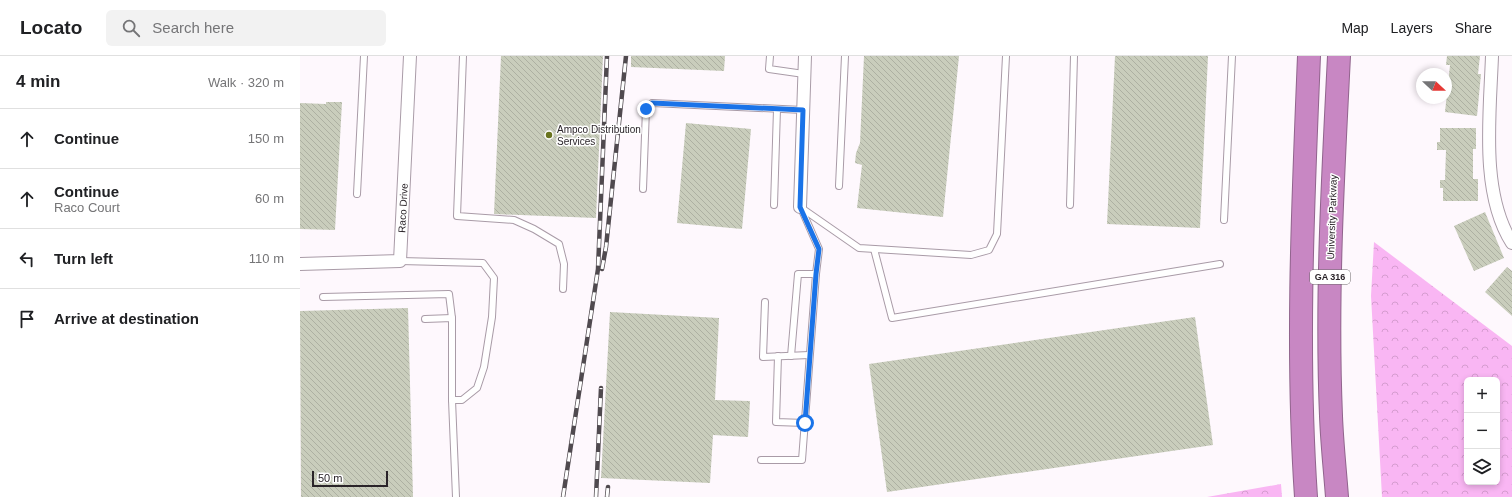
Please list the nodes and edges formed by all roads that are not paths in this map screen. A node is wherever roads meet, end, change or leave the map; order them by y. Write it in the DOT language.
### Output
graph roads {
  1 [pos="364,56"];
  2 [pos="410,56"];
  3 [pos="463,56"];
  4 [pos="770,56"];
  5 [pos="805,56"];
  6 [pos="845,56"];
  7 [pos="1006,56"];
  8 [pos="1074,56"];
  9 [pos="1232,56"];
  10 [pos="1309,56"];
  11 [pos="1339,56"];
  12 [pos="1492,56"];
  13 [pos="804,74"];
  14 [pos="777,109"];
  15 [pos="803,110"];
  16 [pos="839,186"];
  17 [pos="643,189"];
  18 [pos="357,194"];
  19 [pos="1070,205"];
  20 [pos="774,206"];
  21 [pos="800,207"];
  22 [pos="1224,220"];
  23 [pos="1512,243"];
  24 [pos="874,249"];
  25 [pos="400,261"];
  26 [pos="300,264"];
  27 [pos="1220,264"];
  28 [pos="816,274"];
  29 [pos="563,289"];
  30 [pos="323,297"];
  31 [pos="765,302"];
  32 [pos="452,318"];
  33 [pos="425,319"];
  34 [pos="809,355"];
  35 [pos="778,356"];
  36 [pos="791,356"];
  37 [pos="452,400"];
  38 [pos="805,423"];
  39 [pos="761,460"];
  40 [pos="456,497"];
  41 [pos="1306,497"];
  42 [pos="1337,497"];
  1 -- 18 [label="lane"];
  2 -- 25 [label="street, Raco Drive"];
  3 -- 29 [label="lane"];
  4 -- 13 [label="lane"];
  5 -- 13 [label="street"];
  6 -- 16 [label="lane"];
  7 -- 24 [label="lane"];
  8 -- 19 [label="lane"];
  9 -- 22 [label="lane"];
  10 -- 41 [label="highway, GA 316"];
  11 -- 42 [label="highway, University Parkway / GA 316"];
  12 -- 23 [label="street"];
  13 -- 15 [label="street"];
  14 -- 15 [label="lane"];
  14 -- 17 [label="lane"];
  14 -- 20 [label="lane"];
  15 -- 21 [label="street"];
  21 -- 24 [label="lane"];
  21 -- 28 [label="lane"];
  24 -- 27 [label="lane"];
  25 -- 26 [label="street"];
  25 -- 37 [label="lane"];
  28 -- 34 [label="lane"];
  28 -- 36 [label="lane"];
  30 -- 32 [label="lane"];
  31 -- 35 [label="lane"];
  32 -- 33 [label="lane"];
  32 -- 37 [label="lane"];
  34 -- 36 [label="lane"];
  34 -- 38 [label="lane"];
  35 -- 36 [label="lane"];
  35 -- 38 [label="lane"];
  37 -- 40 [label="lane"];
  38 -- 39 [label="lane"];
}
